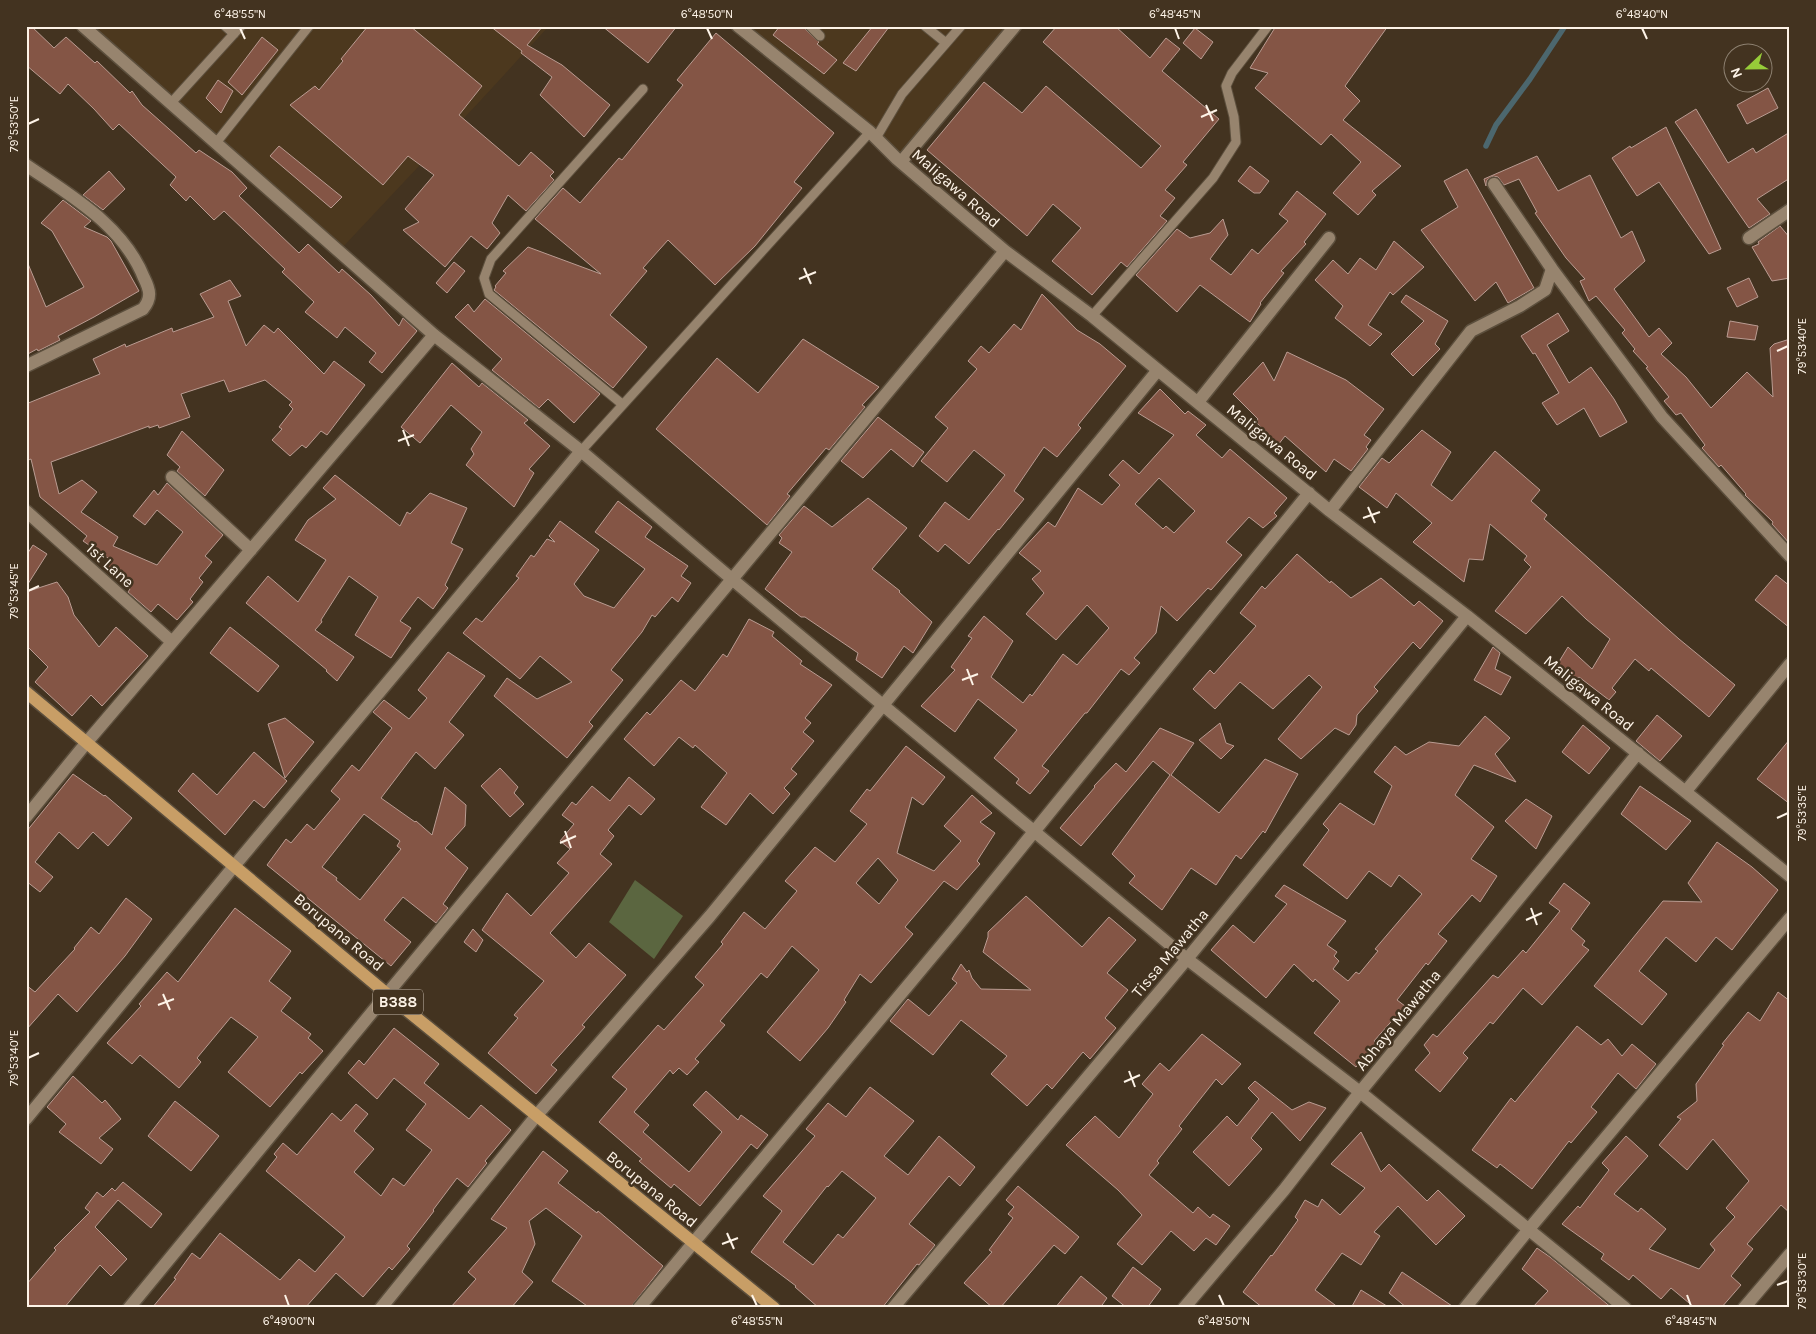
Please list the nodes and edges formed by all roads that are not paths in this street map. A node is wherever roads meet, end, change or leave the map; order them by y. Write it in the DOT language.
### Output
graph roads {
  1 [pos="83,26"];
  2 [pos="225,26"];
  3 [pos="241,26"];
  4 [pos="309,26"];
  5 [pos="738,26"];
  6 [pos="810,26"];
  7 [pos="925,26"];
  8 [pos="961,26"];
  9 [pos="1015,26"];
  10 [pos="1268,26"];
  11 [pos="234,34"];
  12 [pos="820,36"];
  13 [pos="946,43"];
  14 [pos="643,89"];
  15 [pos="170,103"];
  16 [pos="873,135"];
  17 [pos="216,143"];
  18 [pos="901,162"];
  19 [pos="26,165"];
  20 [pos="1494,184"];
  21 [pos="1790,210"];
  22 [pos="1329,238"];
  23 [pos="1749,238"];
  24 [pos="1005,251"];
  25 [pos="1552,269"];
  26 [pos="1092,316"];
  27 [pos="434,335"];
  28 [pos="26,366"];
  29 [pos="1158,370"];
  30 [pos="1198,402"];
  31 [pos="622,404"];
  32 [pos="581,451"];
  33 [pos="172,477"];
  34 [pos="1309,493"];
  35 [pos="26,511"];
  36 [pos="1330,511"];
  37 [pos="251,550"];
  38 [pos="1790,556"];
  39 [pos="733,580"];
  40 [pos="1467,616"];
  41 [pos="172,642"];
  42 [pos="1790,664"];
  43 [pos="26,692"];
  44 [pos="883,705"];
  45 [pos="88,742"];
  46 [pos="1638,753"];
  47 [pos="1686,791"];
  48 [pos="26,817"];
  49 [pos="1034,832"];
  50 [pos="235,865"];
  51 [pos="1790,876"];
  52 [pos="1790,918"];
  53 [pos="1187,959"];
  54 [pos="387,994"];
  55 [pos="1360,1092"];
  56 [pos="537,1115"];
  57 [pos="26,1119"];
  58 [pos="1529,1229"];
  59 [pos="693,1243"];
  60 [pos="1790,1254"];
  61 [pos="129,1308"];
  62 [pos="381,1308"];
  63 [pos="638,1308"];
  64 [pos="774,1308"];
  65 [pos="893,1308"];
  66 [pos="1184,1308"];
  67 [pos="1465,1308"];
  68 [pos="1625,1308"];
  69 [pos="1744,1308"];
  1 -- 15 [label="street"];
  2 -- 11 [label="lane"];
  3 -- 11 [label="lane"];
  4 -- 17 [label="lane"];
  5 -- 16 [label="street, Maligawa Road"];
  6 -- 12 [label="lane"];
  7 -- 13 [label="lane"];
  8 -- 13 [label="lane"];
  9 -- 18 [label="street"];
  10 -- 26 [label="lane"];
  11 -- 15 [label="lane"];
  13 -- 16 [label="lane"];
  14 -- 31 [label="lane"];
  15 -- 17 [label="street"];
  16 -- 18 [label="street, Maligawa Road"];
  16 -- 31 [label="lane"];
  17 -- 27 [label="street"];
  18 -- 24 [label="street, Maligawa Road"];
  19 -- 28 [label="street"];
  20 -- 25 [label="street"];
  21 -- 23 [label="street"];
  22 -- 30 [label="street"];
  24 -- 26 [label="street, Maligawa Road"];
  24 -- 39 [label="street"];
  25 -- 36 [label="street"];
  25 -- 38 [label="street"];
  26 -- 29 [label="street, Maligawa Road"];
  27 -- 32 [label="street"];
  27 -- 37 [label="street"];
  29 -- 30 [label="street, Maligawa Road"];
  29 -- 44 [label="street"];
  30 -- 34 [label="street, Maligawa Road"];
  31 -- 32 [label="lane"];
  32 -- 39 [label="street"];
  32 -- 50 [label="street"];
  33 -- 37 [label="street"];
  34 -- 36 [label="street, Maligawa Road"];
  34 -- 49 [label="street"];
  35 -- 41 [label="street, 1st Lane"];
  36 -- 40 [label="street, Maligawa Road"];
  37 -- 41 [label="street"];
  39 -- 44 [label="street"];
  39 -- 54 [label="street"];
  40 -- 46 [label="street, Maligawa Road"];
  40 -- 53 [label="street, Tissa Mawatha"];
  41 -- 45 [label="street"];
  42 -- 47 [label="street"];
  43 -- 45 [label="main road, Borupana Road / B388"];
  44 -- 49 [label="street"];
  44 -- 56 [label="street"];
  45 -- 48 [label="street"];
  45 -- 50 [label="main road, Borupana Road / B388"];
  46 -- 47 [label="street, Maligawa Road"];
  46 -- 55 [label="street, Abhaya Mawatha"];
  47 -- 51 [label="street, Maligawa Road"];
  49 -- 53 [label="street"];
  49 -- 59 [label="street"];
  50 -- 54 [label="main road, Borupana Road / B388"];
  50 -- 57 [label="street"];
  52 -- 58 [label="street"];
  53 -- 55 [label="street"];
  53 -- 65 [label="street, Tissa Mawatha"];
  54 -- 56 [label="main road, Borupana Road / B388"];
  54 -- 61 [label="street"];
  55 -- 58 [label="street"];
  55 -- 66 [label="street, Abhaya Mawatha"];
  56 -- 59 [label="main road, Borupana Road / B388"];
  56 -- 62 [label="street"];
  58 -- 67 [label="street"];
  58 -- 68 [label="street"];
  59 -- 63 [label="street"];
  59 -- 64 [label="main road, Borupana Road / B388"];
  60 -- 69 [label="street"];
}
